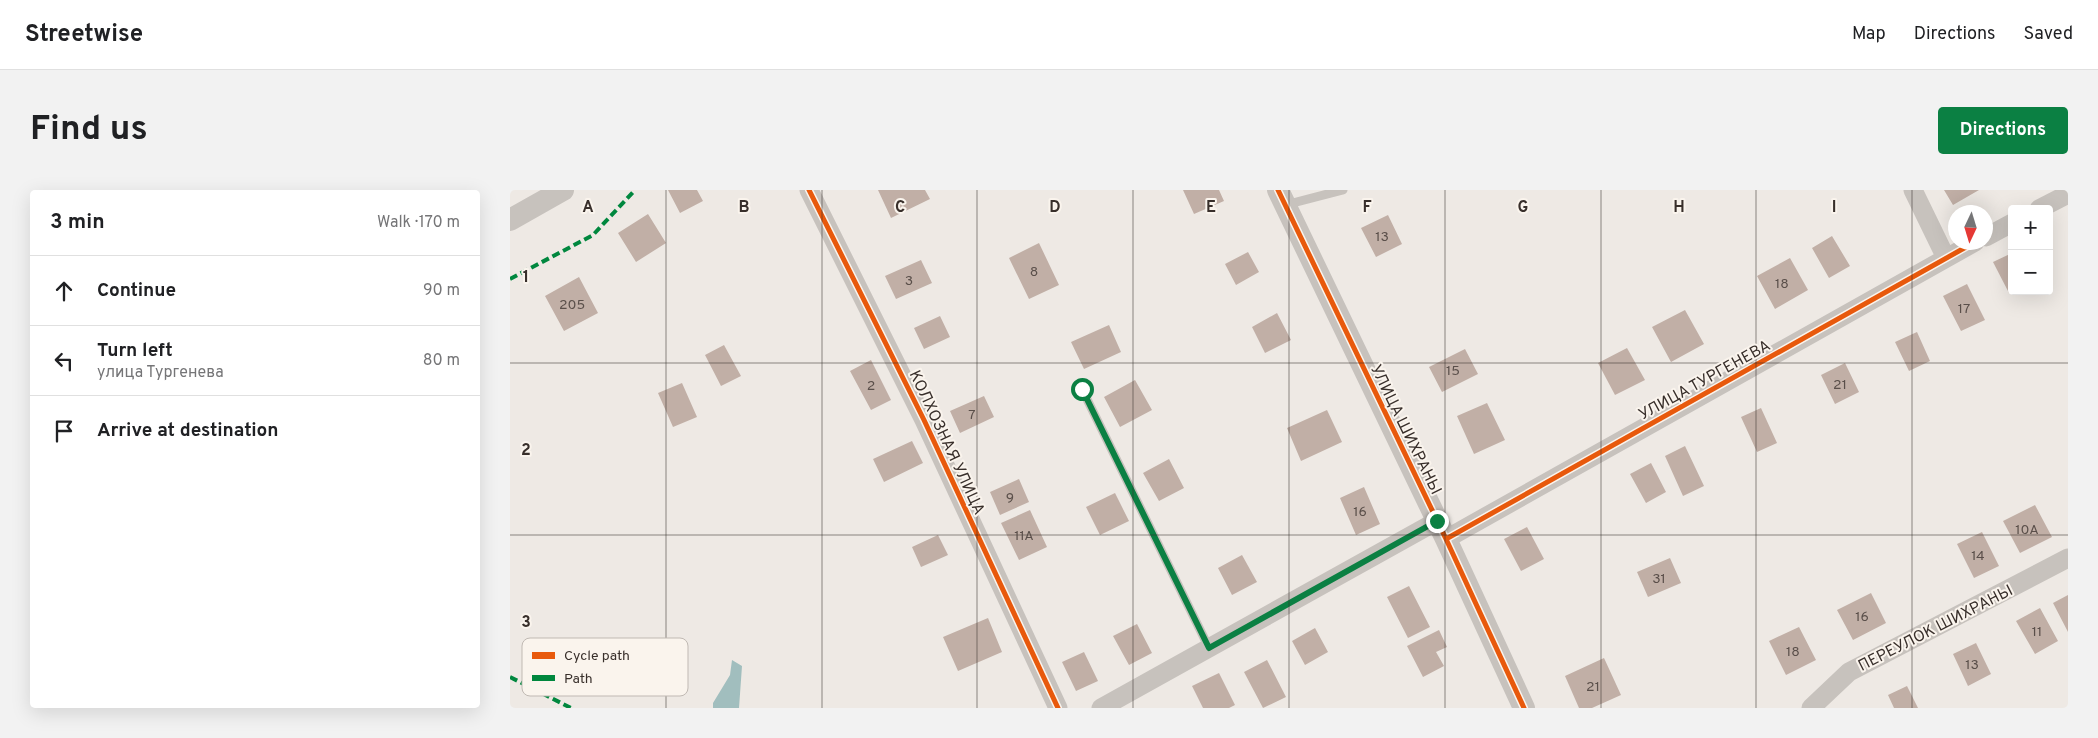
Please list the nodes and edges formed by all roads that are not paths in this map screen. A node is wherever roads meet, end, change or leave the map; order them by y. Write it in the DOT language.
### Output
graph roads {
  1 [pos="563,190"];
  2 [pos="809,190"];
  3 [pos="1343,190"];
  4 [pos="1913,190"];
  5 [pos="2068,194"];
  6 [pos="1281,197"];
  7 [pos="2047,205"];
  8 [pos="510,220"];
  9 [pos="2008,225"];
  10 [pos="1993,233"];
  11 [pos="1960,250"];
  12 [pos="1946,258"];
  13 [pos="1082,389"];
  14 [pos="1442,530"];
  15 [pos="2068,558"];
  16 [pos="1209,648"];
  17 [pos="1058,708"];
  18 [pos="1101,708"];
  19 [pos="1524,708"];
  20 [pos="1812,708"];
  1 -- 8 [label="street"];
  2 -- 17 [label="street, КОЛХОЗНАЯ УЛИЦА"];
  3 -- 6 [label="lane"];
  4 -- 12 [label="street"];
  5 -- 7 [label="street"];
  6 -- 14 [label="street, УЛИЦА ШИХРАНЫ"];
  9 -- 10 [label="street"];
  11 -- 12 [label="street, УЛИЦА ТУРГЕНЕВА"];
  12 -- 14 [label="street, УЛИЦА ТУРГЕНЕВА"];
  13 -- 16 [label="lane"];
  14 -- 16 [label="street, УЛИЦА ТУРГЕНЕВА"];
  14 -- 19 [label="street, УЛИЦА ШИХРАНЫ"];
  15 -- 20 [label="street, ПЕРЕУЛОК ШИХРАНЫ"];
  16 -- 18 [label="street, УЛИЦА ТУРГЕНЕВА"];
}
